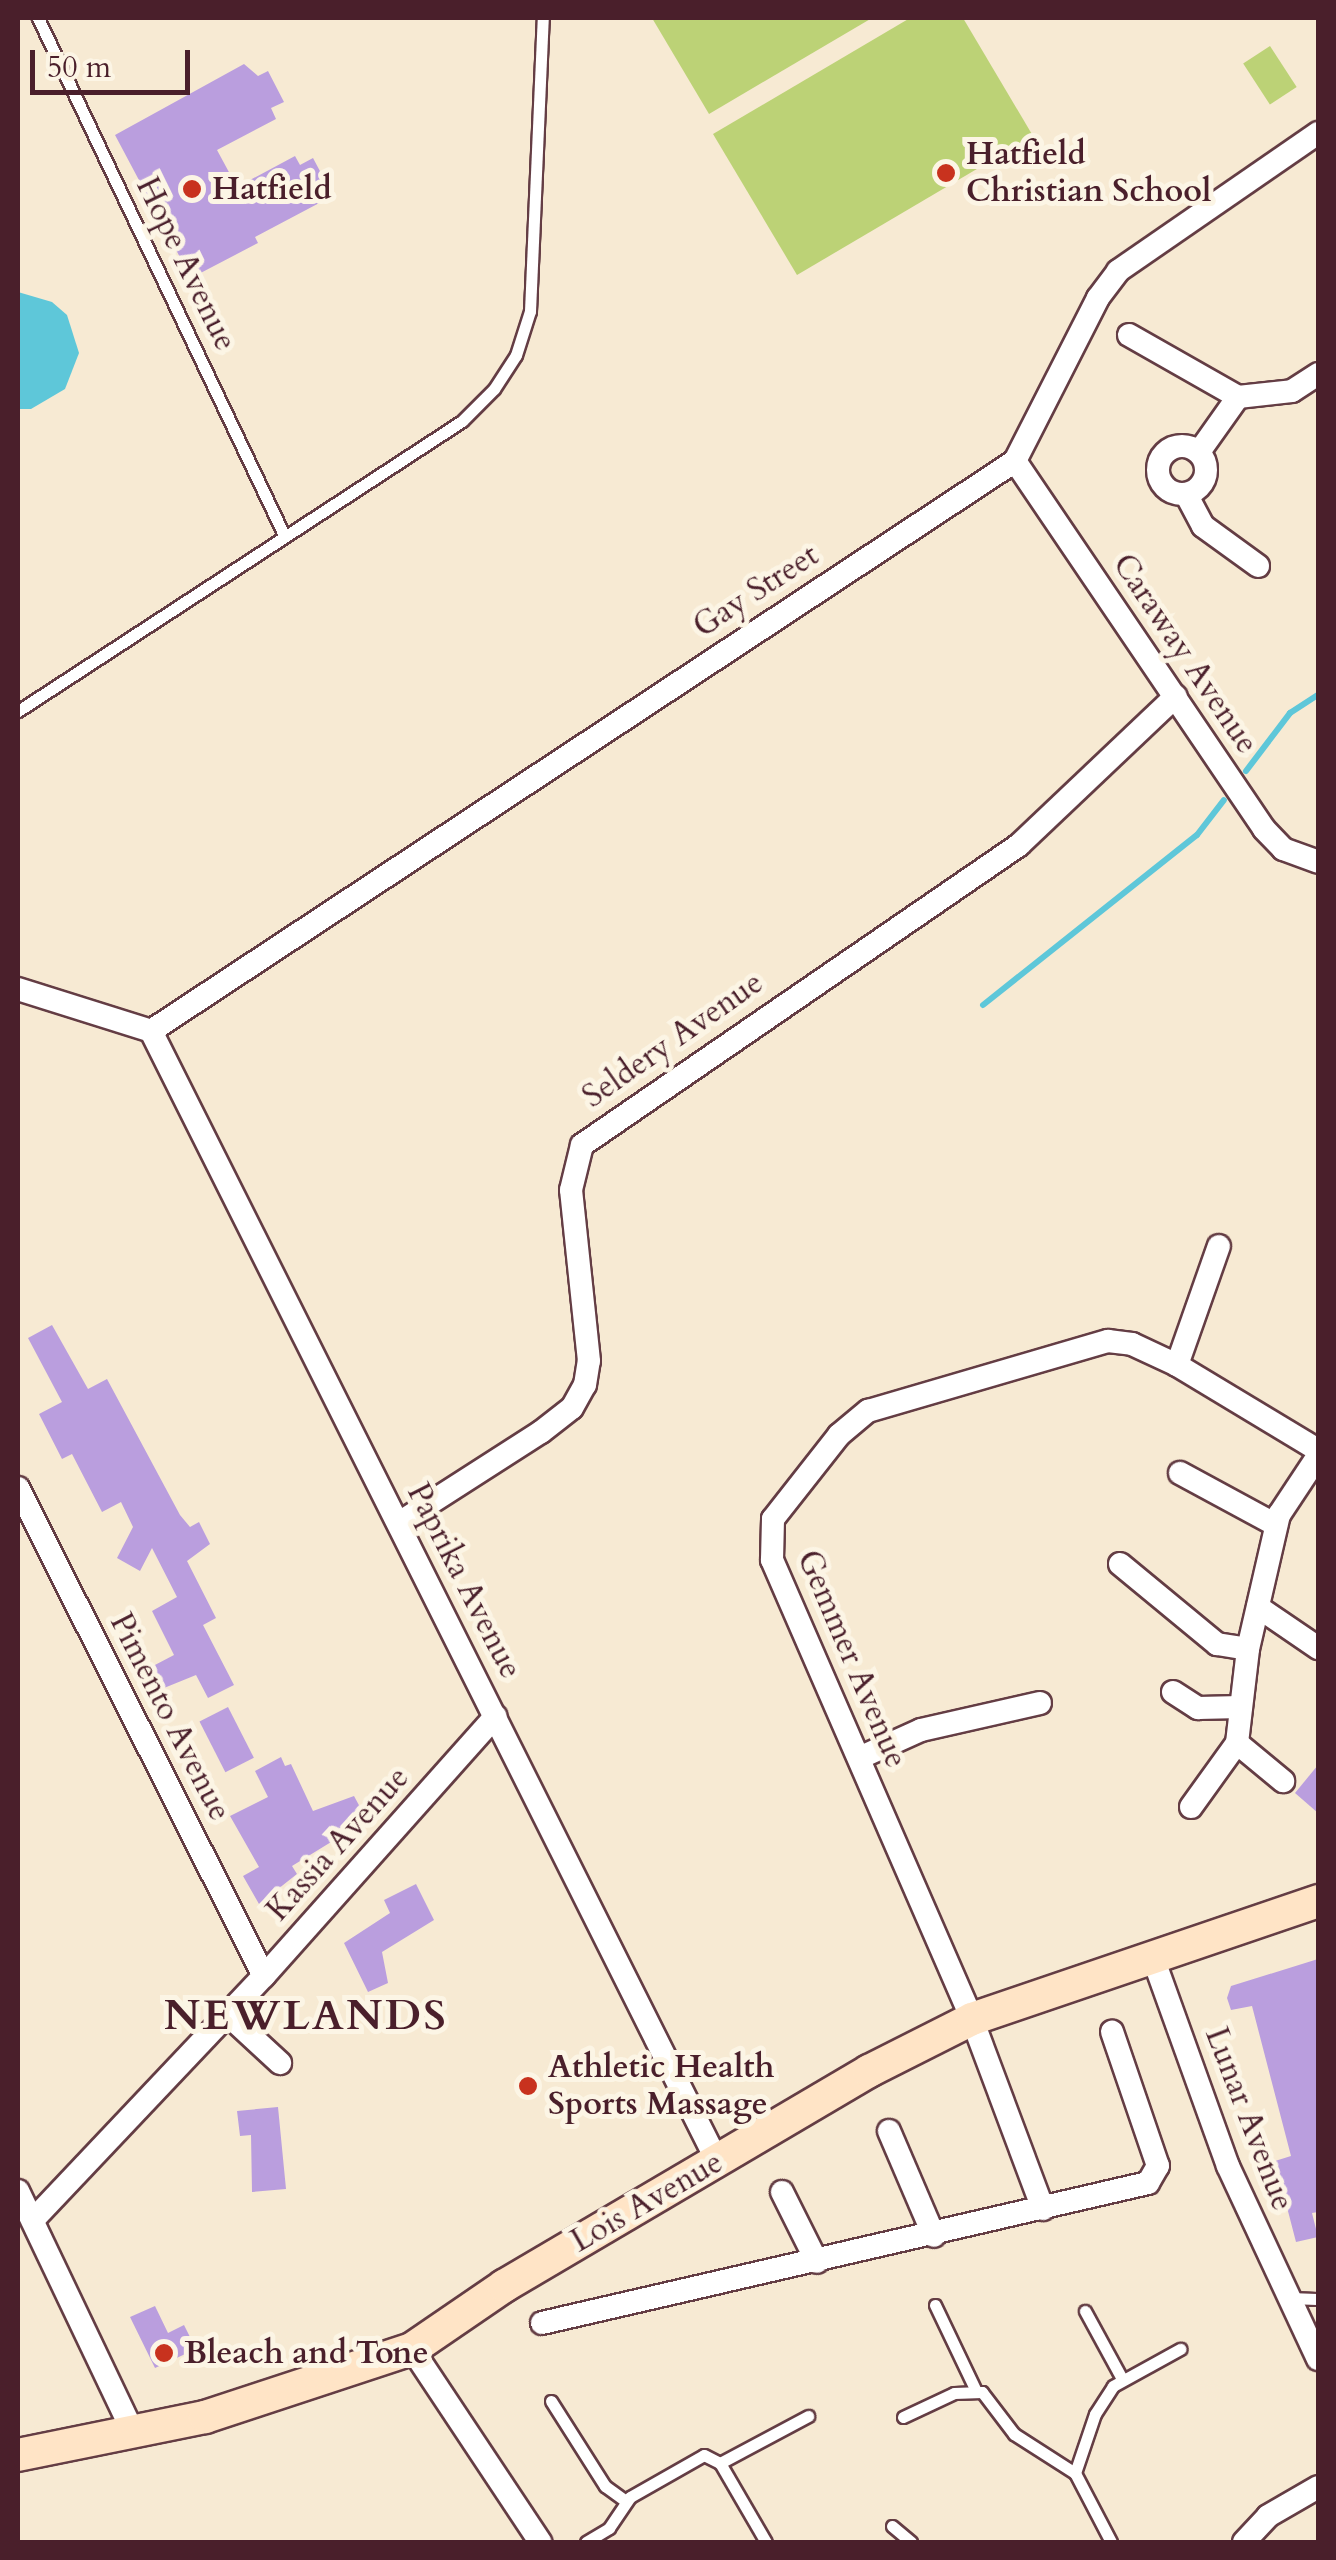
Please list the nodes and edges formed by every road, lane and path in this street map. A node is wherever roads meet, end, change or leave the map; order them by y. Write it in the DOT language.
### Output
graph roads {
  1 [pos="38,18"];
  2 [pos="543,18"];
  3 [pos="1318,133"];
  4 [pos="1129,335"];
  5 [pos="1314,385"];
  6 [pos="1238,397"];
  7 [pos="1199,452"];
  8 [pos="1015,461"];
  9 [pos="1186,494"];
  10 [pos="284,535"];
  11 [pos="1258,566"];
  12 [pos="1176,696"];
  13 [pos="18,711"];
  14 [pos="1318,862"];
  15 [pos="18,989"];
  16 [pos="151,1030"];
  17 [pos="1219,1246"];
  18 [pos="1177,1365"];
  19 [pos="1318,1453"];
  20 [pos="1180,1472"];
  21 [pos="18,1488"];
  22 [pos="399,1523"];
  23 [pos="1276,1525"];
  24 [pos="1120,1564"];
  25 [pos="1258,1608"];
  26 [pos="1318,1648"];
  27 [pos="1248,1649"];
  28 [pos="1173,1692"];
  29 [pos="1040,1703"];
  30 [pos="1241,1707"];
  31 [pos="496,1716"];
  32 [pos="1237,1743"];
  33 [pos="859,1758"];
  34 [pos="1282,1781"];
  35 [pos="1191,1807"];
  36 [pos="1318,1901"];
  37 [pos="1152,1955"];
  38 [pos="264,1976"];
  39 [pos="228,2015"];
  40 [pos="972,2019"];
  41 [pos="1112,2032"];
  42 [pos="280,2064"];
  43 [pos="889,2131"];
  44 [pos="717,2161"];
  45 [pos="18,2190"];
  46 [pos="782,2192"];
  47 [pos="1043,2209"];
  48 [pos="32,2220"];
  49 [pos="934,2236"];
  50 [pos="817,2262"];
  51 [pos="1287,2298"];
  52 [pos="1318,2299"];
  53 [pos="935,2305"];
  54 [pos="1085,2311"];
  55 [pos="542,2323"];
  56 [pos="412,2349"];
  57 [pos="1180,2349"];
  58 [pos="1318,2358"];
  59 [pos="1122,2379"];
  60 [pos="976,2391"];
  61 [pos="551,2401"];
  62 [pos="808,2416"];
  63 [pos="903,2416"];
  64 [pos="134,2434"];
  65 [pos="85,2446"];
  66 [pos="18,2455"];
  67 [pos="720,2463"];
  68 [pos="18,2470"];
  69 [pos="1074,2473"];
  70 [pos="1318,2487"];
  71 [pos="626,2501"];
  72 [pos="892,2526"];
  73 [pos="540,2542"];
  74 [pos="586,2542"];
  75 [pos="766,2542"];
  76 [pos="911,2542"];
  77 [pos="1111,2542"];
  78 [pos="1244,2542"];
  1 -- 10 [label="lane, Hope Avenue"];
  2 -- 10 [label="lane"];
  3 -- 8 [label="street, Gay Street"];
  4 -- 6 [label="street"];
  5 -- 6 [label="street"];
  6 -- 7 [label="street"];
  7 -- 9 [label="street"];
  7 -- 9 [label="street"];
  8 -- 12 [label="street, Caraway Avenue"];
  8 -- 16 [label="street, Gay Street"];
  9 -- 11 [label="street"];
  10 -- 13 [label="lane"];
  12 -- 14 [label="street, Caraway Avenue"];
  12 -- 22 [label="street, Seldery Avenue"];
  15 -- 16 [label="street"];
  16 -- 22 [label="street, Paprika Avenue"];
  17 -- 18 [label="street"];
  18 -- 19 [label="street, Gemmer Avenue"];
  18 -- 33 [label="street, Gemmer Avenue"];
  19 -- 23 [label="street"];
  20 -- 23 [label="street"];
  21 -- 38 [label="street, Pimento Avenue"];
  22 -- 31 [label="street, Paprika Avenue"];
  23 -- 25 [label="street"];
  24 -- 27 [label="street"];
  25 -- 26 [label="street"];
  25 -- 27 [label="street"];
  27 -- 30 [label="street"];
  28 -- 30 [label="street"];
  29 -- 33 [label="street"];
  30 -- 32 [label="street"];
  31 -- 38 [label="street, Kassia Avenue"];
  31 -- 44 [label="street, Paprika Avenue"];
  32 -- 34 [label="street"];
  32 -- 35 [label="street"];
  33 -- 40 [label="street, Gemmer Avenue"];
  36 -- 37 [label="street, Lois Avenue"];
  37 -- 40 [label="street, Lois Avenue"];
  37 -- 51 [label="street, Lunar Avenue"];
  38 -- 39 [label="street, Kassia Avenue"];
  39 -- 42 [label="street"];
  39 -- 48 [label="street, Kassia Avenue"];
  40 -- 44 [label="street, Lois Avenue"];
  40 -- 47 [label="street, Gemmer Avenue"];
  41 -- 47 [label="street"];
  43 -- 49 [label="street"];
  44 -- 56 [label="street, Lois Avenue"];
  45 -- 48 [label="street"];
  46 -- 50 [label="street"];
  47 -- 49 [label="street"];
  48 -- 64 [label="street"];
  49 -- 50 [label="street"];
  50 -- 55 [label="street"];
  51 -- 52 [label="lane"];
  51 -- 58 [label="street, Lunar Avenue"];
  53 -- 60 [label="lane"];
  54 -- 59 [label="lane"];
  56 -- 64 [label="street, Lois Avenue"];
  56 -- 73 [label="street"];
  57 -- 59 [label="lane"];
  59 -- 69 [label="lane"];
  60 -- 63 [label="lane"];
  60 -- 69 [label="lane"];
  61 -- 71 [label="lane"];
  62 -- 67 [label="lane"];
  64 -- 65 [label="street, Lois Avenue"];
  65 -- 66 [label="street, Lois Avenue"];
  65 -- 68 [label="street, Lois Avenue"];
  67 -- 71 [label="lane"];
  67 -- 75 [label="lane"];
  69 -- 77 [label="lane"];
  70 -- 78 [label="street"];
  71 -- 74 [label="lane"];
  72 -- 76 [label="lane"];
}
